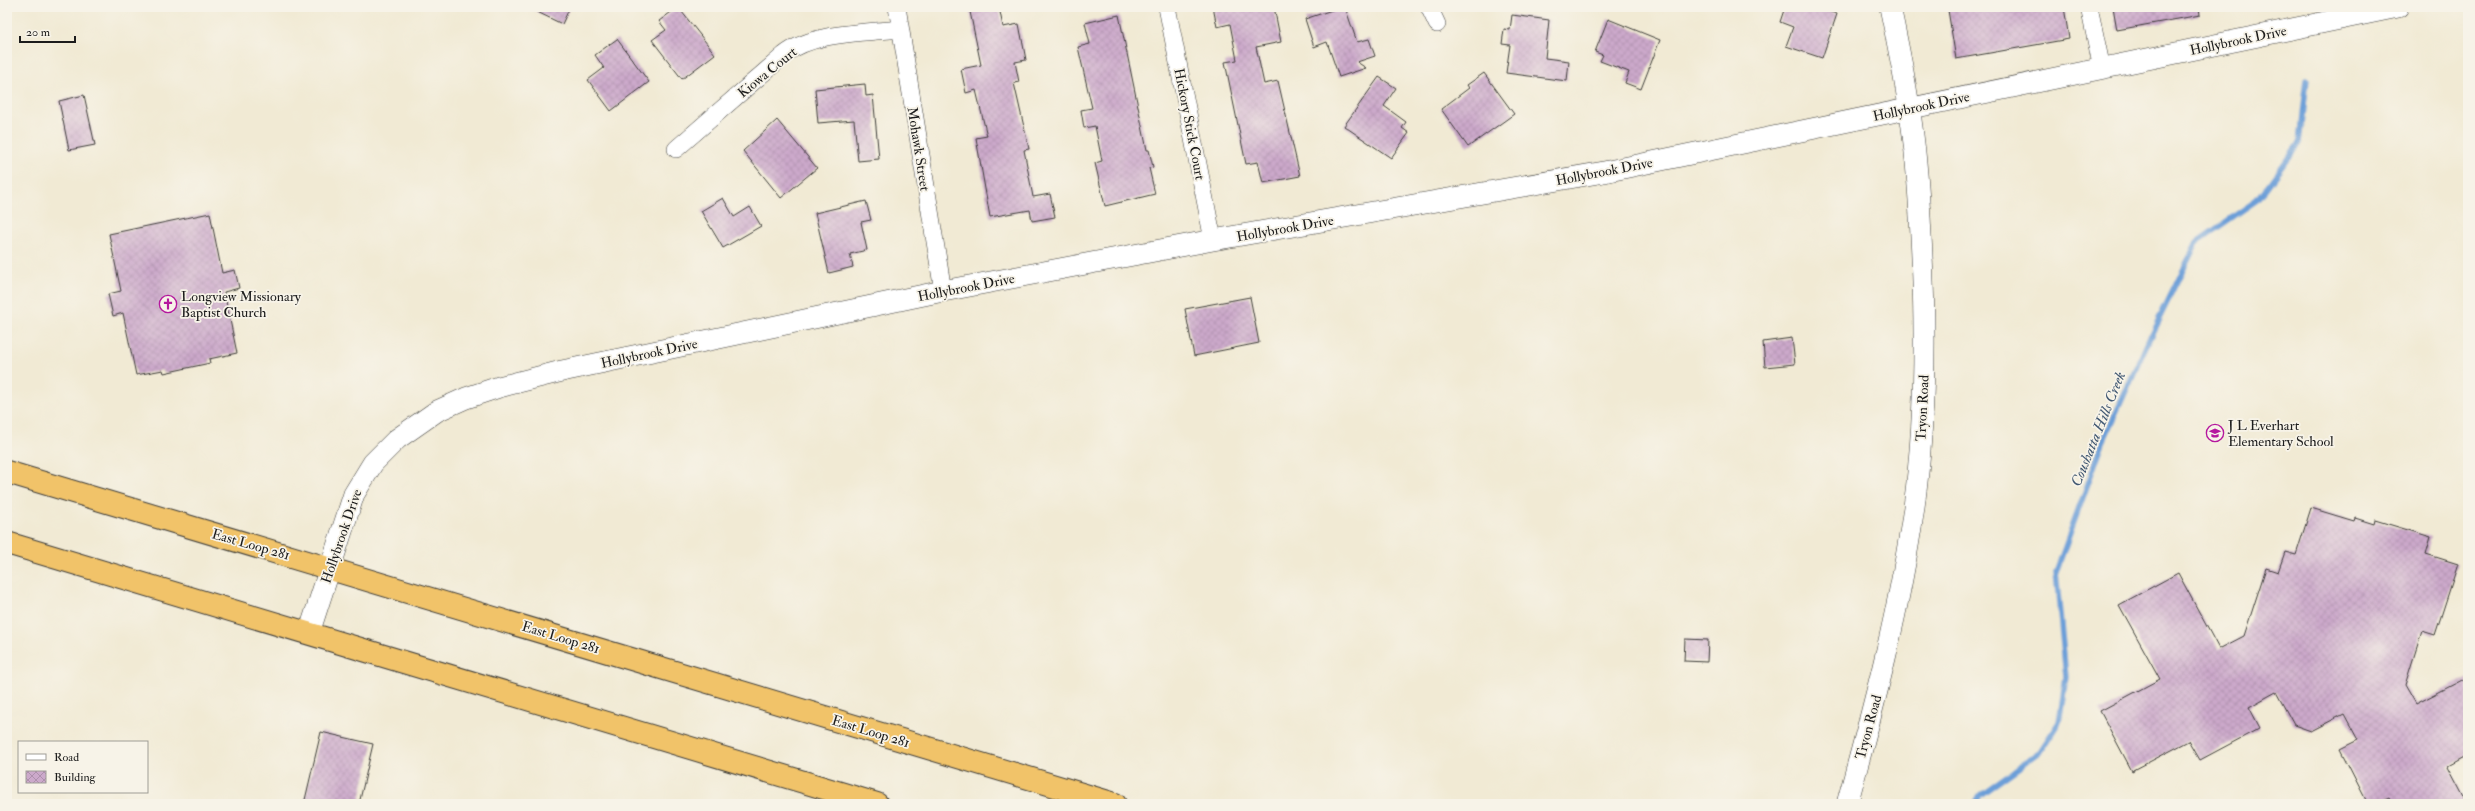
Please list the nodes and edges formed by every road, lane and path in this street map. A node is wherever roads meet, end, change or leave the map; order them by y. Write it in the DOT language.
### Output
graph roads {
  1 [pos="896,7"];
  2 [pos="1167,7"];
  3 [pos="1429,7"];
  4 [pos="1890,7"];
  5 [pos="2089,7"];
  6 [pos="2398,7"];
  7 [pos="1437,24"];
  8 [pos="899,29"];
  9 [pos="2102,68"];
  10 [pos="1910,108"];
  11 [pos="676,149"];
  12 [pos="1213,240"];
  13 [pos="943,291"];
  14 [pos="7,472"];
  15 [pos="7,543"];
  16 [pos="330,568"];
  17 [pos="309,633"];
  18 [pos="877,804"];
  19 [pos="1115,804"];
  20 [pos="1846,804"];
  1 -- 8 [label="street, Mohawk Street"];
  2 -- 12 [label="street, Hickory Stick Court"];
  3 -- 7 [label="street"];
  4 -- 10 [label="street, Tryon Road"];
  5 -- 9 [label="street"];
  6 -- 9 [label="street, Hollybrook Drive"];
  8 -- 11 [label="street, Kiowa Court"];
  8 -- 13 [label="street, Mohawk Street"];
  9 -- 10 [label="street, Hollybrook Drive"];
  10 -- 12 [label="street, Hollybrook Drive"];
  10 -- 20 [label="street, Tryon Road"];
  12 -- 13 [label="street, Hollybrook Drive"];
  13 -- 16 [label="street, Hollybrook Drive"];
  14 -- 16 [label="highway, East Loop 281"];
  15 -- 17 [label="highway"];
  16 -- 17 [label="street, Hollybrook Drive"];
  16 -- 19 [label="highway, East Loop 281"];
  17 -- 18 [label="highway"];
}
